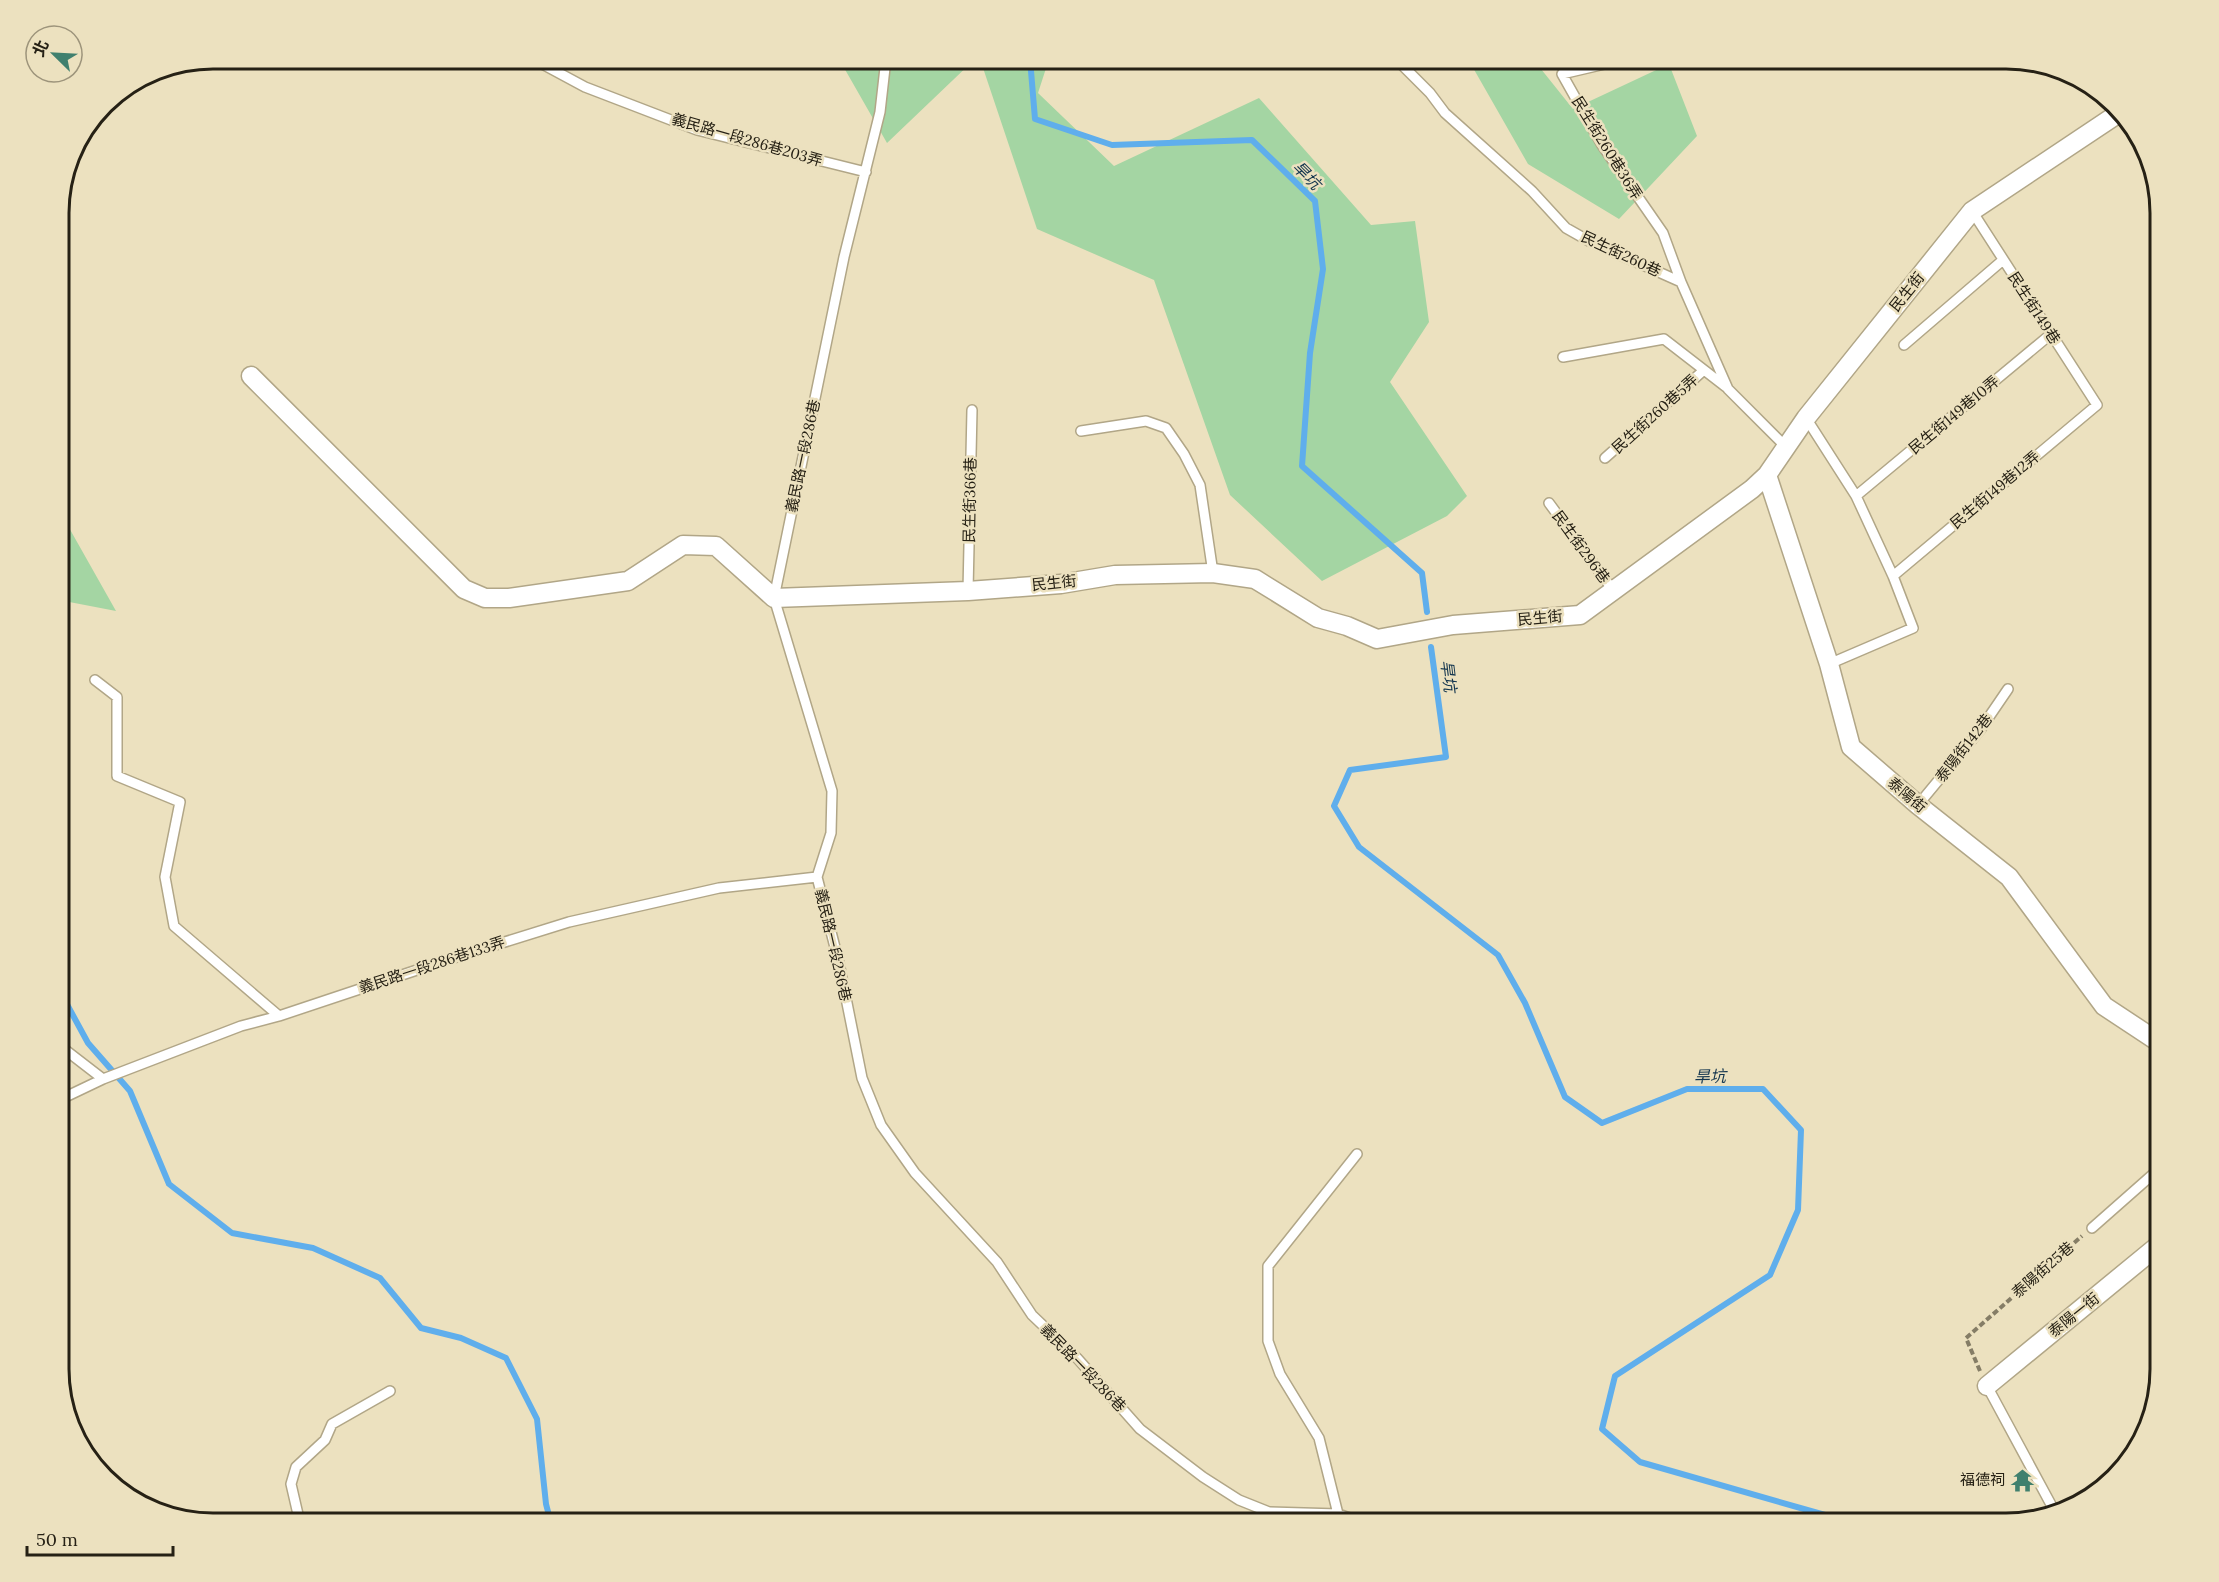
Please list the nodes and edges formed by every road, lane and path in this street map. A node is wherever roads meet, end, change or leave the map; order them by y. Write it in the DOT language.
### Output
graph roads {
  1 [pos="553,69"];
  2 [pos="885,69"];
  3 [pos="1407,69"];
  4 [pos="1582,69"];
  5 [pos="2113,117"];
  6 [pos="866,172"];
  7 [pos="1972,211"];
  8 [pos="2003,260"];
  9 [pos="1681,282"];
  10 [pos="2051,334"];
  11 [pos="1904,345"];
  12 [pos="1563,357"];
  13 [pos="1704,370"];
  14 [pos="251,376"];
  15 [pos="1728,389"];
  16 [pos="2097,405"];
  17 [pos="972,410"];
  18 [pos="1806,418"];
  19 [pos="1081,431"];
  20 [pos="1786,447"];
  21 [pos="1605,458"];
  22 [pos="1767,475"];
  23 [pos="1856,496"];
  24 [pos="1549,503"];
  25 [pos="1213,573"];
  26 [pos="1893,576"];
  27 [pos="1613,590"];
  28 [pos="968,591"];
  29 [pos="774,598"];
  30 [pos="1829,664"];
  31 [pos="95,680"];
  32 [pos="2008,689"];
  33 [pos="1918,805"];
  34 [pos="817,877"];
  35 [pos="279,1016"];
  36 [pos="2150,1036"];
  37 [pos="69,1052"];
  38 [pos="105,1078"];
  39 [pos="69,1095"];
  40 [pos="1358,1154"];
  41 [pos="2150,1177"];
  42 [pos="2092,1228"];
  43 [pos="2150,1252"];
  44 [pos="1987,1386"];
  45 [pos="390,1391"];
  46 [pos="2051,1505"];
  47 [pos="298,1513"];
  48 [pos="1304,1513"];
  49 [pos="1338,1513"];
  1 -- 6 [label="lane, 義民路一段286巷203弄"];
  2 -- 6 [label="lane, 義民路一段286巷"];
  3 -- 9 [label="lane, 民生街260巷"];
  4 -- 9 [label="lane, 民生街260巷36弄"];
  5 -- 7 [label="street, 民生街"];
  6 -- 29 [label="lane, 義民路一段286巷"];
  7 -- 8 [label="lane, 民生街149巷"];
  7 -- 18 [label="street, 民生街"];
  8 -- 10 [label="lane, 民生街149巷"];
  8 -- 11 [label="lane"];
  9 -- 15 [label="lane"];
  10 -- 16 [label="lane, 民生街149巷"];
  10 -- 23 [label="lane, 民生街149巷10弄"];
  12 -- 13 [label="lane"];
  13 -- 15 [label="lane"];
  13 -- 21 [label="lane, 民生街260巷5弄"];
  14 -- 29 [label="street"];
  15 -- 20 [label="lane"];
  16 -- 26 [label="lane, 民生街149巷12弄"];
  17 -- 28 [label="lane, 民生街366巷"];
  18 -- 20 [label="street, 民生街"];
  18 -- 23 [label="lane"];
  19 -- 25 [label="lane"];
  20 -- 22 [label="street, 民生街"];
  22 -- 27 [label="street, 民生街"];
  22 -- 30 [label="street, 泰陽街"];
  23 -- 26 [label="lane"];
  24 -- 27 [label="lane, 民生街296巷"];
  25 -- 27 [label="street, 民生街"];
  25 -- 28 [label="street, 民生街"];
  26 -- 30 [label="lane"];
  28 -- 29 [label="street, 民生街"];
  29 -- 34 [label="lane, 義民路一段286巷"];
  30 -- 33 [label="street, 泰陽街"];
  31 -- 35 [label="lane"];
  32 -- 33 [label="lane, 泰陽街142巷"];
  33 -- 36 [label="street, 泰陽街"];
  34 -- 35 [label="lane, 義民路一段286巷133弄"];
  34 -- 48 [label="lane, 義民路一段286巷"];
  35 -- 38 [label="lane, 義民路一段286巷133弄"];
  37 -- 38 [label="lane"];
  38 -- 39 [label="lane, 義民路一段286巷133弄"];
  40 -- 49 [label="lane"];
  41 -- 42 [label="lane"];
  42 -- 44 [label="path, 泰陽街25巷"];
  43 -- 44 [label="street, 泰陽一街"];
  44 -- 46 [label="lane"];
  45 -- 47 [label="lane"];
}
